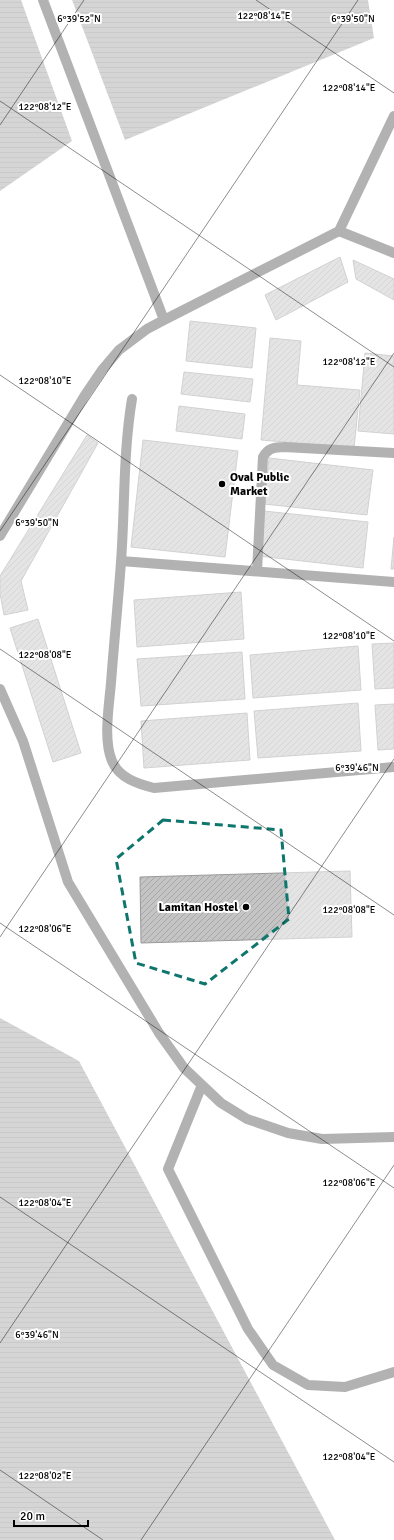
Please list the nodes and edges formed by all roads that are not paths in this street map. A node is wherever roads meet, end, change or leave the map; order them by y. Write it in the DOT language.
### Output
graph roads {
  1 [pos="43,0"];
  2 [pos="394,116"];
  3 [pos="339,231"];
  4 [pos="394,253"];
  5 [pos="164,320"];
  6 [pos="132,399"];
  7 [pos="394,453"];
  8 [pos="0,536"];
  9 [pos="121,561"];
  10 [pos="257,572"];
  11 [pos="394,582"];
  12 [pos="0,689"];
  13 [pos="394,767"];
  14 [pos="202,1085"];
  15 [pos="394,1138"];
  16 [pos="394,1372"];
  1 -- 5 [label="street"];
  2 -- 3 [label="street"];
  3 -- 4 [label="street"];
  3 -- 5 [label="street"];
  5 -- 8 [label="street"];
  6 -- 9 [label="street"];
  7 -- 10 [label="street"];
  9 -- 10 [label="street"];
  9 -- 13 [label="street"];
  10 -- 11 [label="street"];
  12 -- 14 [label="street"];
  14 -- 15 [label="street"];
  14 -- 16 [label="street"];
}
